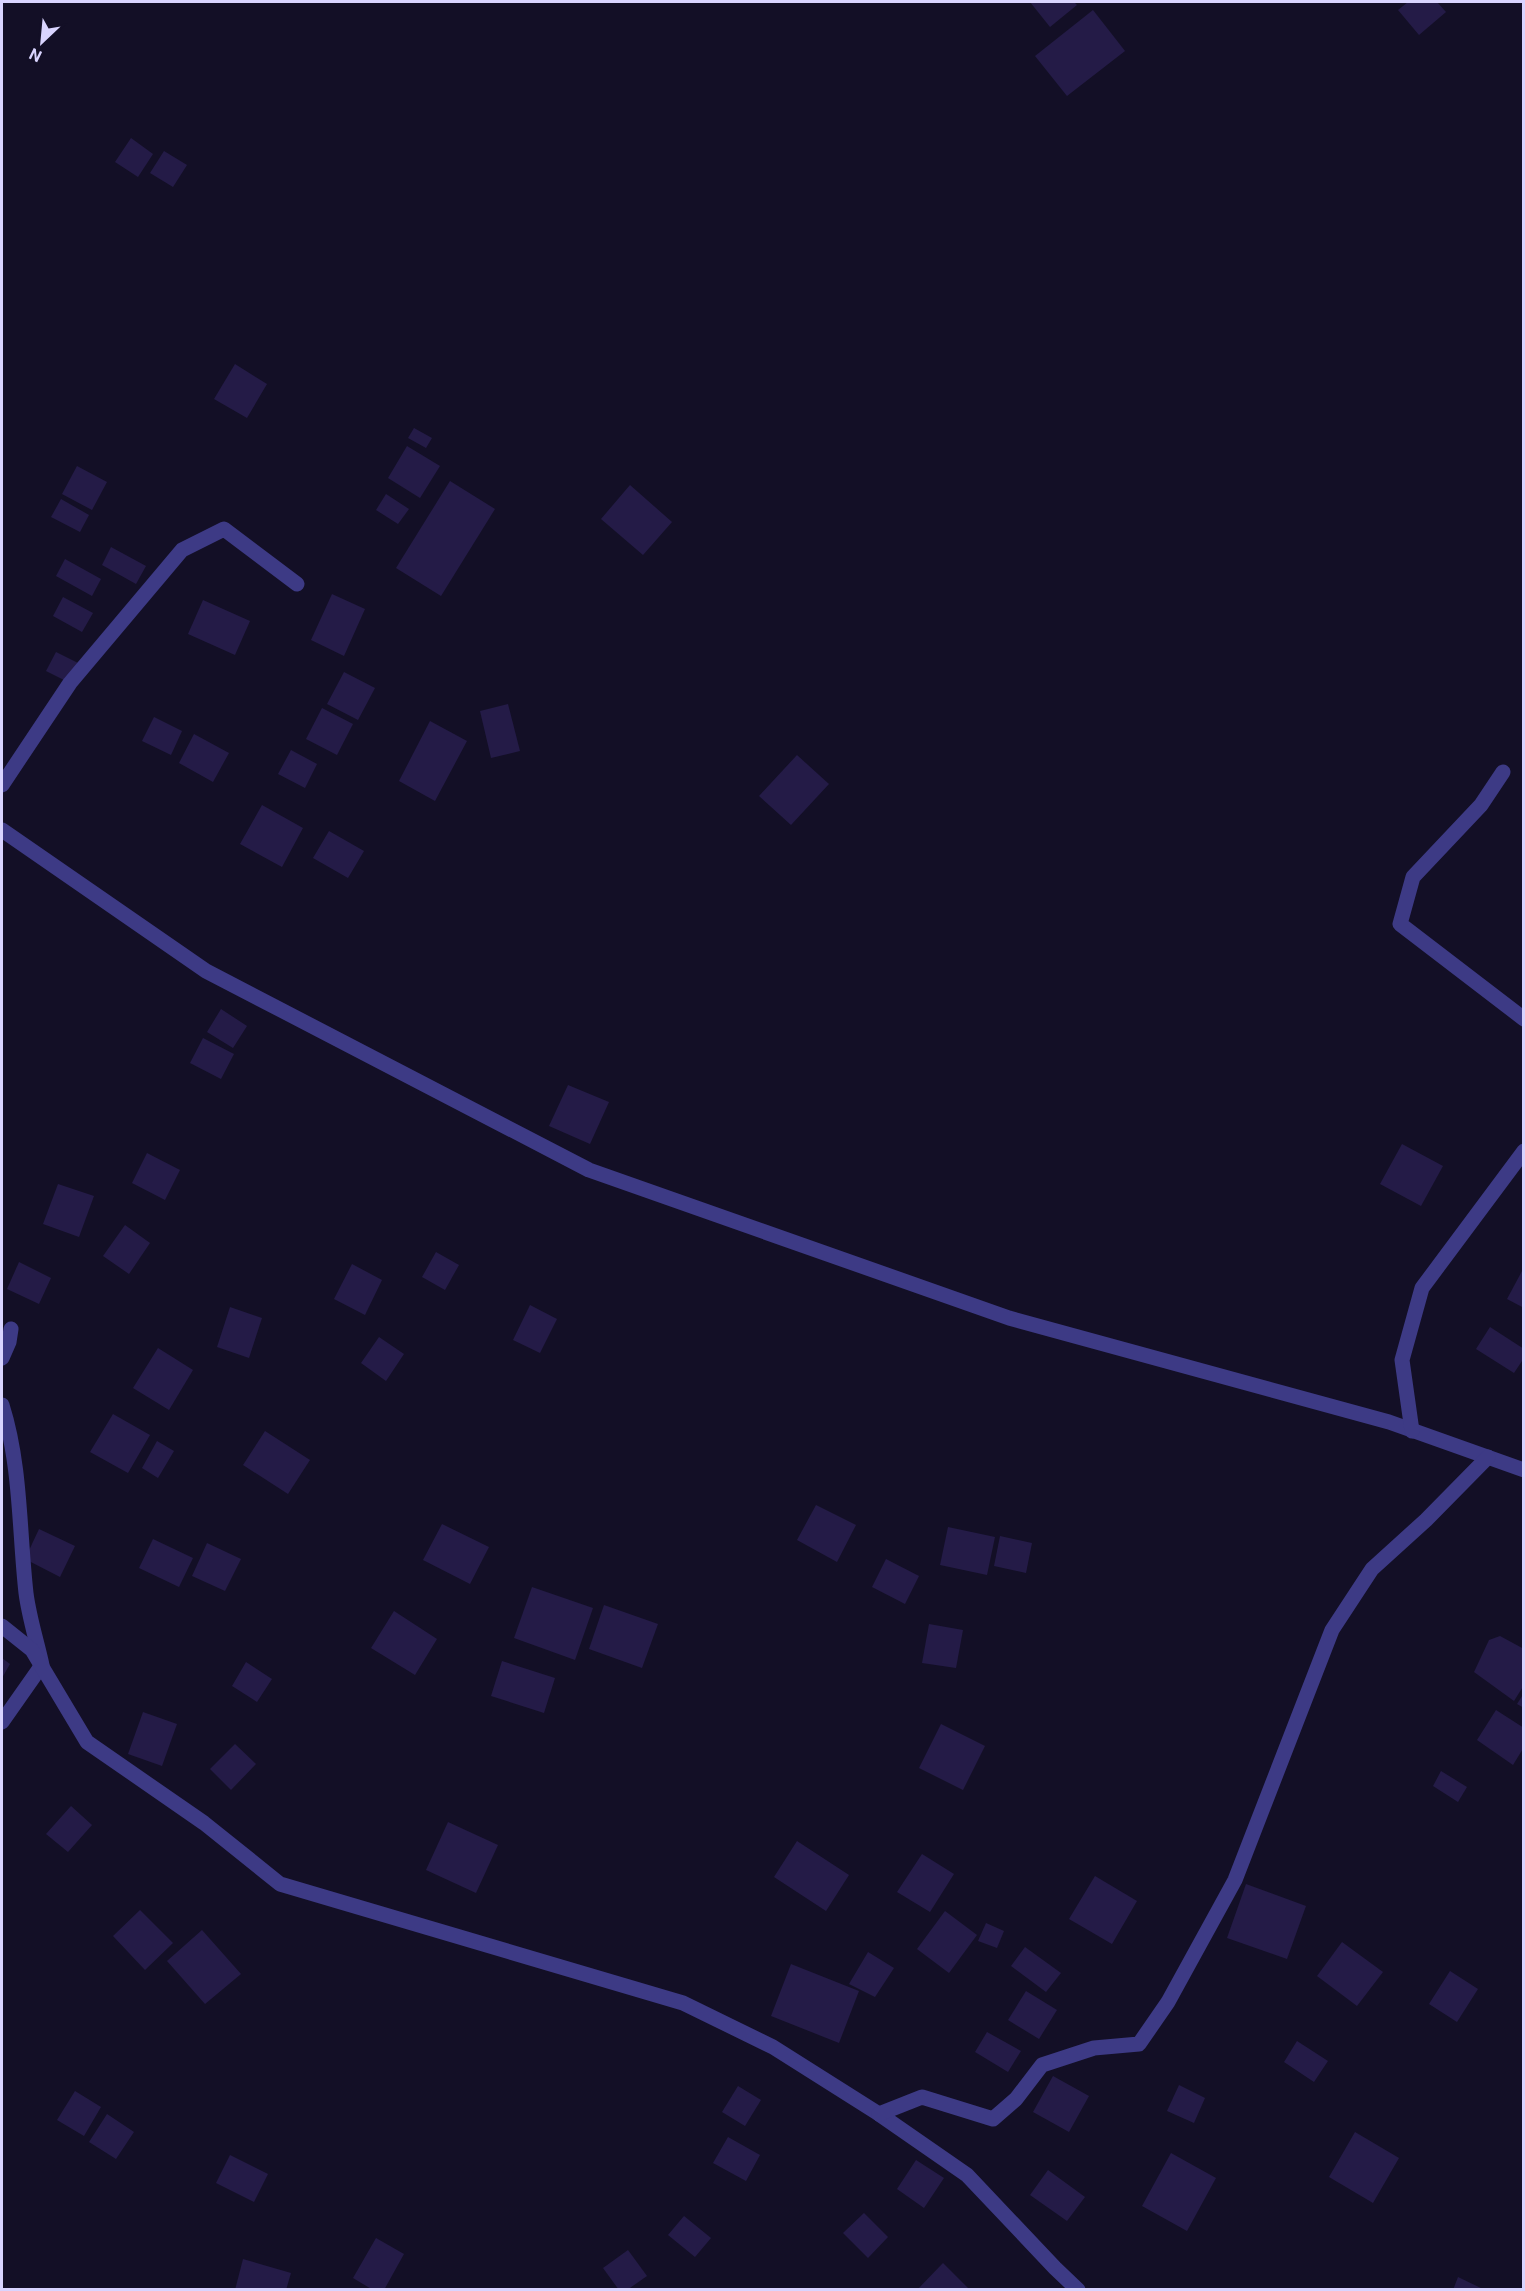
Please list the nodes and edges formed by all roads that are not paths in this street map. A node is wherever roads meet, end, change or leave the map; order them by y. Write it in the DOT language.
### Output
graph roads {
  1 [pos="297,584"];
  2 [pos="1503,772"];
  3 [pos="2,785"];
  4 [pos="2,830"];
  5 [pos="1524,1018"];
  6 [pos="1524,1151"];
  7 [pos="11,1329"];
  8 [pos="2,1358"];
  9 [pos="2,1405"];
  10 [pos="1412,1431"];
  11 [pos="1488,1457"];
  12 [pos="1524,1470"];
  13 [pos="2,1626"];
  14 [pos="42,1665"];
  15 [pos="2,1722"];
  16 [pos="879,2114"];
  17 [pos="1078,2289"];
  1 -- 3 [label="street"];
  2 -- 5 [label="street"];
  4 -- 10 [label="street"];
  6 -- 10 [label="street"];
  7 -- 8 [label="street"];
  9 -- 14 [label="street"];
  10 -- 11 [label="street"];
  11 -- 12 [label="street"];
  11 -- 16 [label="street"];
  13 -- 14 [label="street"];
  14 -- 15 [label="street"];
  14 -- 16 [label="street"];
  16 -- 17 [label="street"];
}
